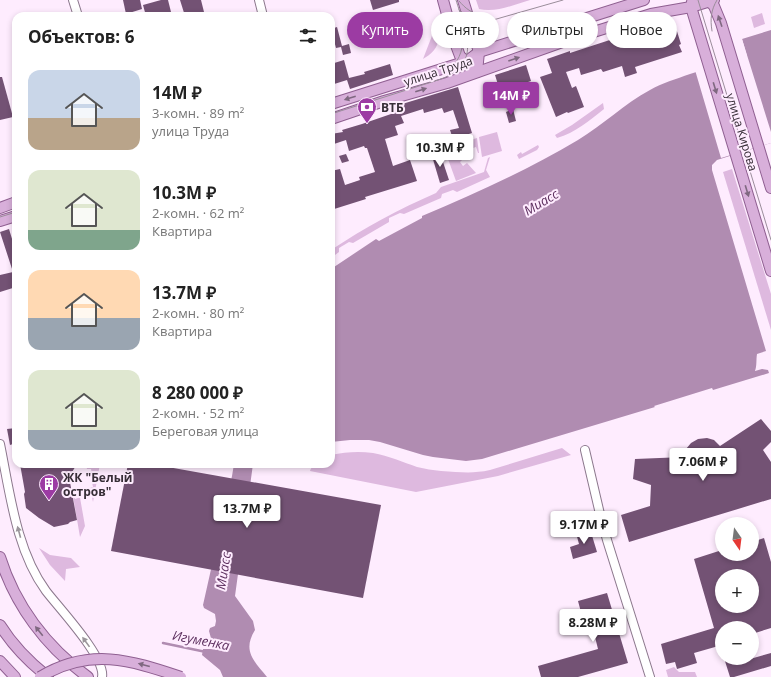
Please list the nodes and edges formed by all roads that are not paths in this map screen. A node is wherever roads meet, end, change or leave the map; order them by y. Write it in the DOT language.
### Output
graph roads {
  1 [pos="73,0"];
  2 [pos="259,0"];
  3 [pos="443,0"];
  4 [pos="463,0"];
  5 [pos="644,0"];
  6 [pos="711,0"];
  7 [pos="692,4"];
  8 [pos="77,12"];
  9 [pos="263,12"];
  10 [pos="479,52"];
  11 [pos="467,62"];
  12 [pos="477,72"];
  13 [pos="335,103"];
  14 [pos="335,118"];
  15 [pos="771,188"];
  16 [pos="12,204"];
  17 [pos="0,208"];
  18 [pos="12,217"];
  19 [pos="0,221"];
  20 [pos="771,271"];
  21 [pos="0,444"];
  22 [pos="585,450"];
  23 [pos="0,556"];
  24 [pos="0,625"];
  25 [pos="0,661"];
  26 [pos="15,677"];
  27 [pos="40,677"];
  28 [pos="48,677"];
  29 [pos="88,677"];
  30 [pos="102,677"];
  31 [pos="181,677"];
  32 [pos="650,677"];
  1 -- 8 [label="street"];
  2 -- 9 [label="street"];
  3 -- 11 [label="main road"];
  4 -- 10 [label="main road"];
  5 -- 10 [label="main road, улица Труда"];
  6 -- 7 [label="main road, улица Труда"];
  15 -- 6 [label="main road, улица Кирова, one-way"];
  12 -- 7 [label="main road, улица Труда, one-way"];
  7 -- 20 [label="main road, улица Кирова, one-way"];
  10 -- 11 [label="main road, улица Труда"];
  10 -- 12 [label="main road"];
  11 -- 12 [label="main road"];
  11 -- 13 [label="main road, улица Труда, one-way"];
  14 -- 12 [label="main road, улица Труда, one-way"];
  16 -- 17 [label="main road"];
  18 -- 19 [label="main road"];
  30 -- 21 [label="street, one-way"];
  22 -- 32 [label="street"];
  29 -- 23 [label="main road, one-way"];
  24 -- 28 [label="main road"];
  25 -- 26 [label="main road"];
  31 -- 27 [label="main road, one-way, bridge"];
}
